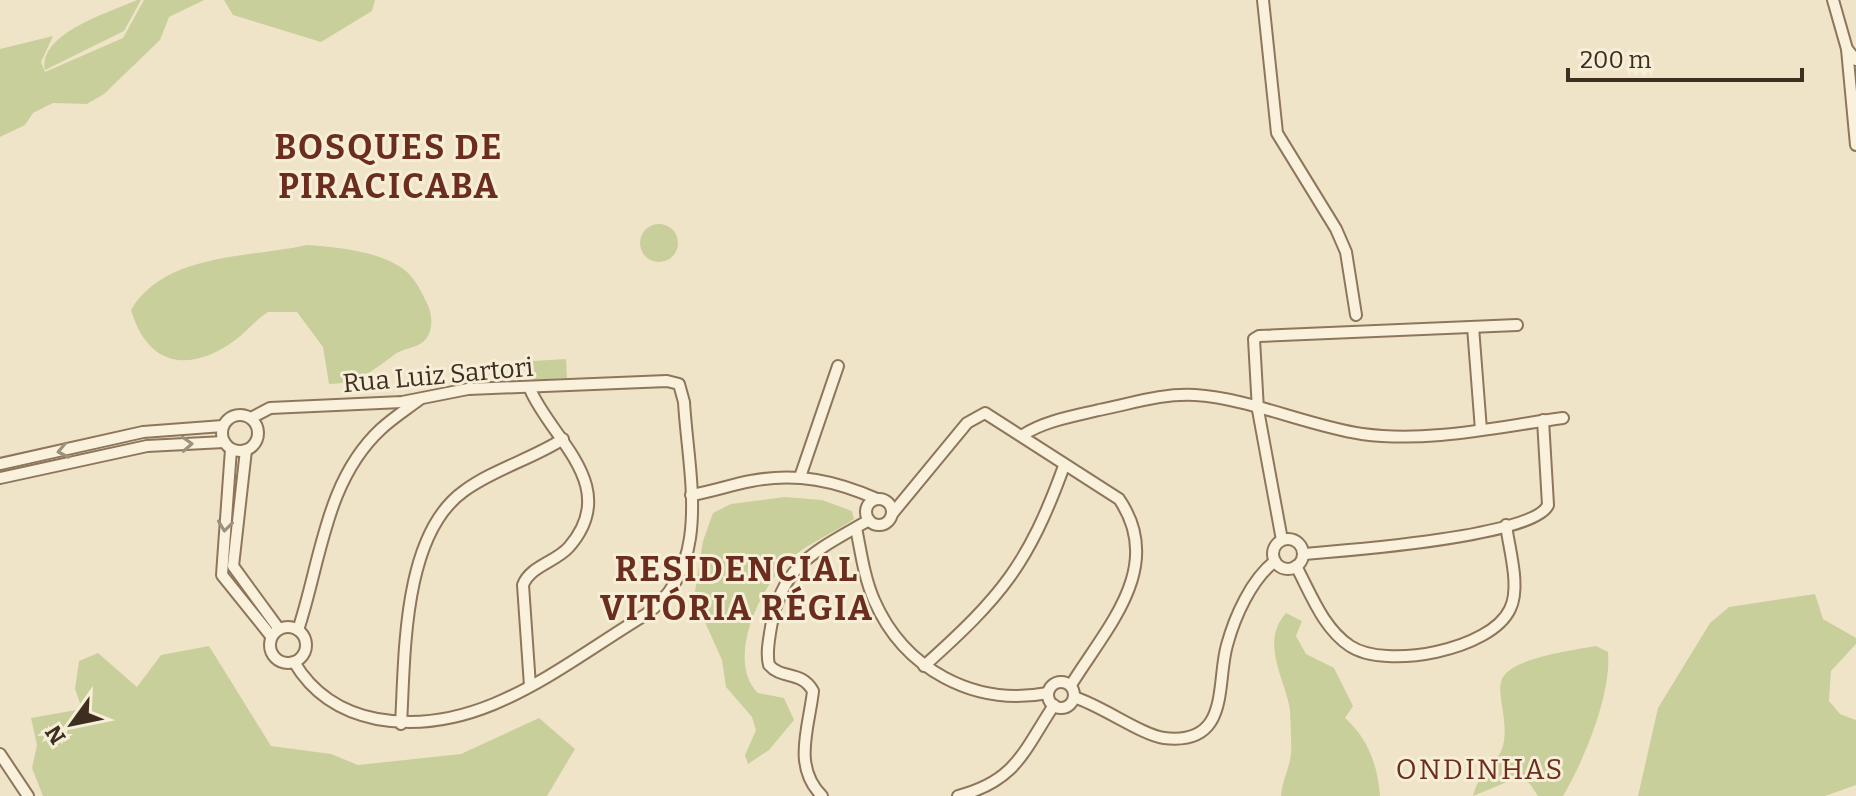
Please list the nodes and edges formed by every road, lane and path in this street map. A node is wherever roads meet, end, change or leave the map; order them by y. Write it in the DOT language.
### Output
graph roads {
  1 [pos="1263,0"];
  2 [pos="1833,0"];
  3 [pos="1847,49"];
  4 [pos="1856,60"];
  5 [pos="1856,145"];
  6 [pos="1356,315"];
  7 [pos="1517,325"];
  8 [pos="1473,327"];
  9 [pos="838,366"];
  10 [pos="530,389"];
  11 [pos="422,398"];
  12 [pos="376,403"];
  13 [pos="1258,410"];
  14 [pos="251,418"];
  15 [pos="1563,418"];
  16 [pos="1543,420"];
  17 [pos="223,426"];
  18 [pos="380,429"];
  19 [pos="1481,430"];
  20 [pos="143,432"];
  21 [pos="1023,435"];
  22 [pos="563,439"];
  23 [pos="96,444"];
  24 [pos="147,446"];
  25 [pos="227,446"];
  26 [pos="246,450"];
  27 [pos="97,457"];
  28 [pos="0,464"];
  29 [pos="1064,466"];
  30 [pos="800,477"];
  31 [pos="0,478"];
  32 [pos="691,495"];
  33 [pos="877,499"];
  34 [pos="892,514"];
  35 [pos="869,520"];
  36 [pos="1506,525"];
  37 [pos="856,528"];
  38 [pos="1282,540"];
  39 [pos="1303,554"];
  40 [pos="1275,561"];
  41 [pos="1296,566"];
  42 [pos="298,630"];
  43 [pos="275,632"];
  44 [pos="294,662"];
  45 [pos="924,666"];
  46 [pos="1071,685"];
  47 [pos="530,686"];
  48 [pos="1048,693"];
  49 [pos="1074,697"];
  50 [pos="1054,705"];
  51 [pos="401,724"];
  52 [pos="0,754"];
  53 [pos="28,796"];
  54 [pos="822,796"];
  55 [pos="958,796"];
  1 -- 6 [label="street"];
  2 -- 3 [label="street"];
  3 -- 4 [label="street"];
  3 -- 5 [label="street"];
  7 -- 8 [label="street"];
  8 -- 13 [label="street"];
  8 -- 19 [label="street"];
  9 -- 30 [label="street"];
  10 -- 11 [label="street, Rua Luiz Sartori"];
  10 -- 22 [label="street"];
  10 -- 32 [label="street, Rua Luiz Sartori"];
  11 -- 12 [label="street, Rua Luiz Sartori"];
  11 -- 18 [label="street"];
  12 -- 14 [label="street, Rua Luiz Sartori"];
  12 -- 18 [label="street"];
  13 -- 19 [label="street"];
  13 -- 21 [label="street"];
  13 -- 38 [label="street"];
  14 -- 17 [label="street"];
  14 -- 26 [label="street"];
  15 -- 16 [label="street"];
  16 -- 19 [label="street"];
  16 -- 36 [label="street"];
  17 -- 20 [label="street"];
  17 -- 25 [label="street"];
  18 -- 42 [label="street"];
  20 -- 23 [label="street"];
  20 -- 24 [label="street"];
  21 -- 29 [label="street"];
  21 -- 34 [label="street"];
  22 -- 47 [label="street"];
  22 -- 51 [label="street"];
  23 -- 27 [label="street"];
  23 -- 28 [label="street, one-way"];
  24 -- 25 [label="street, one-way"];
  24 -- 27 [label="street"];
  25 -- 26 [label="street"];
  25 -- 43 [label="street, one-way"];
  26 -- 43 [label="street"];
  27 -- 31 [label="street"];
  29 -- 45 [label="street"];
  29 -- 46 [label="street"];
  30 -- 32 [label="street"];
  30 -- 33 [label="street"];
  32 -- 47 [label="street"];
  33 -- 34 [label="street"];
  33 -- 35 [label="street"];
  34 -- 35 [label="street"];
  35 -- 37 [label="street"];
  36 -- 39 [label="street"];
  36 -- 41 [label="street"];
  37 -- 45 [label="street"];
  37 -- 54 [label="street"];
  38 -- 39 [label="street"];
  38 -- 40 [label="street"];
  39 -- 41 [label="street"];
  40 -- 41 [label="street"];
  40 -- 49 [label="street"];
  42 -- 43 [label="street"];
  42 -- 44 [label="street"];
  43 -- 44 [label="street"];
  44 -- 51 [label="street"];
  45 -- 48 [label="street"];
  46 -- 48 [label="street"];
  46 -- 49 [label="street"];
  47 -- 51 [label="street"];
  48 -- 50 [label="street"];
  49 -- 50 [label="street"];
  50 -- 55 [label="street"];
  52 -- 53 [label="street"];
}
